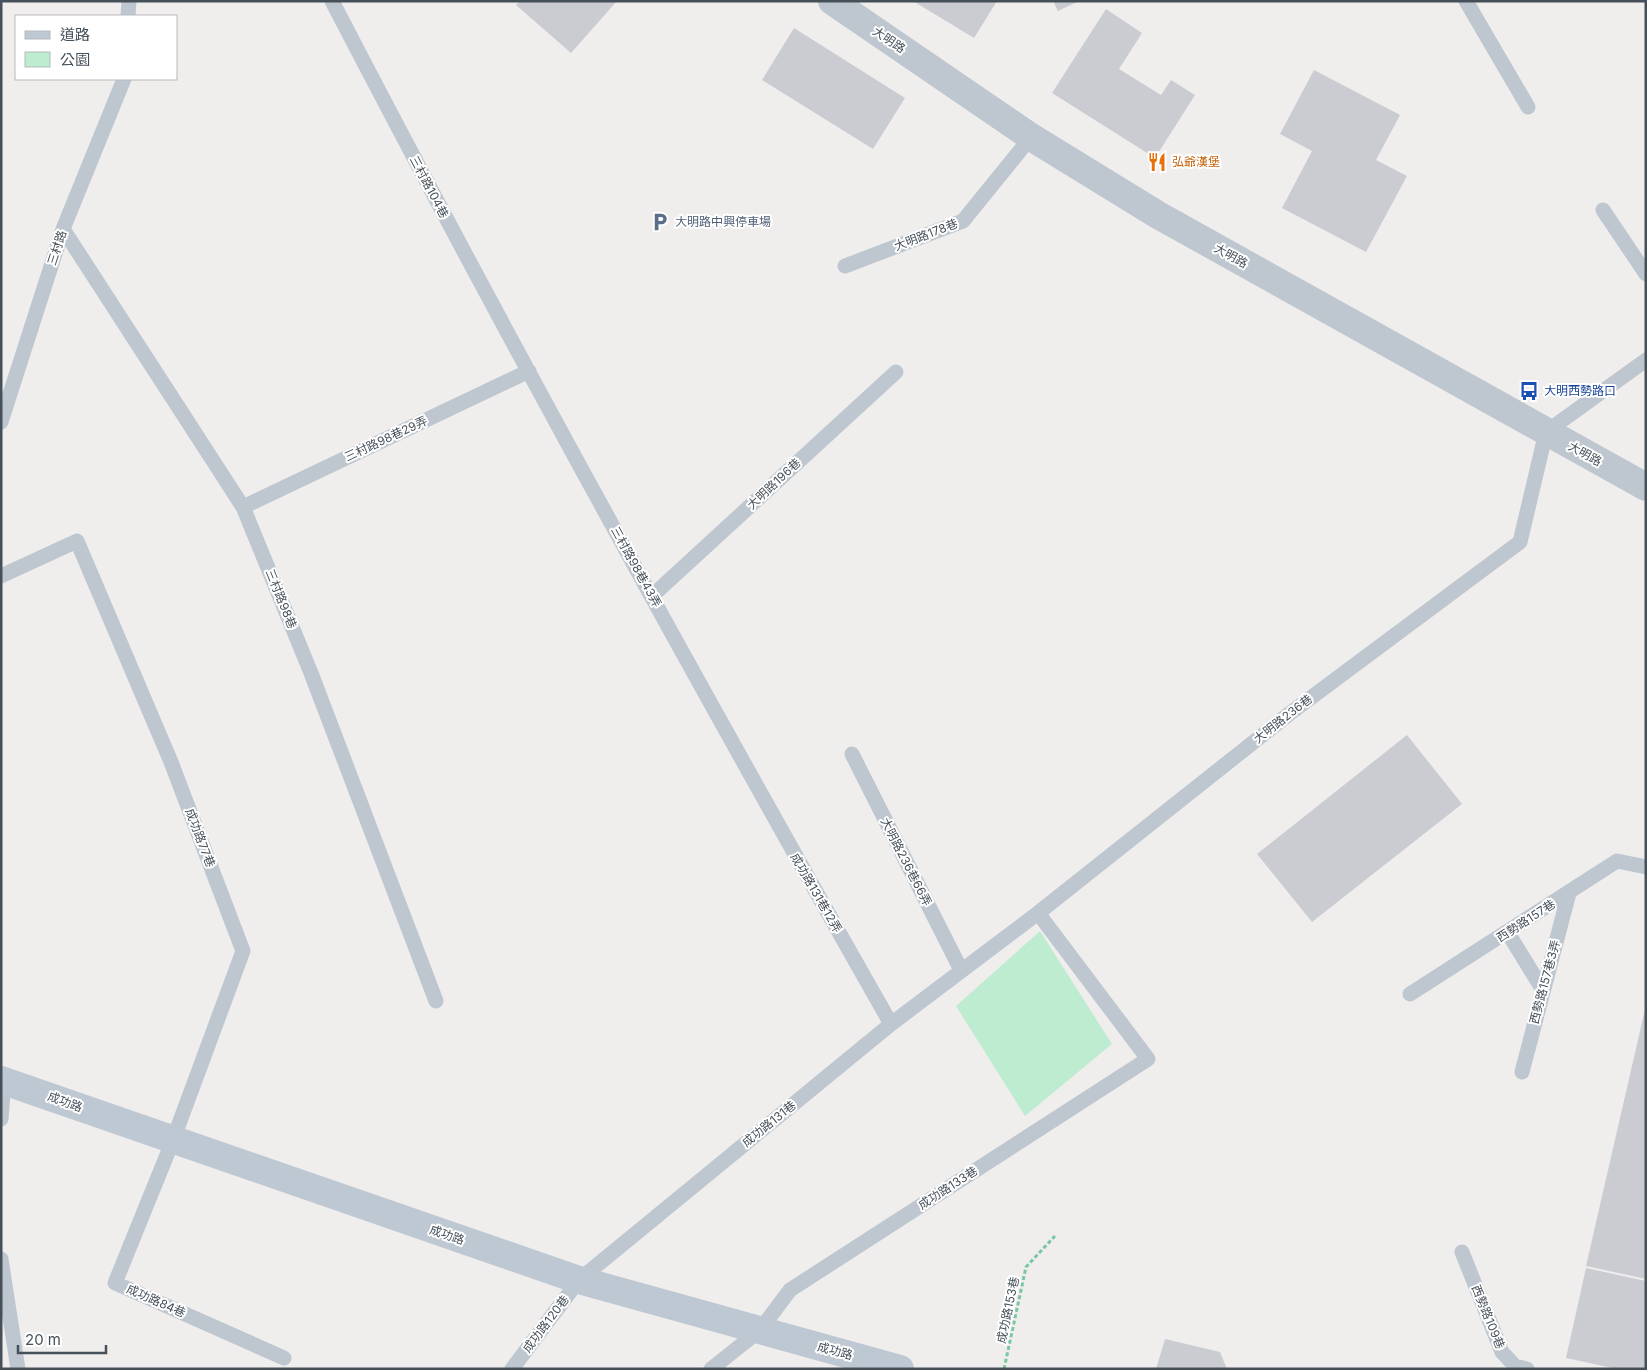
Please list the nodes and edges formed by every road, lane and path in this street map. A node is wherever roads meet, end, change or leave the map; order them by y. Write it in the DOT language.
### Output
graph roads {
  1 [pos="129,1"];
  2 [pos="332,1"];
  3 [pos="832,1"];
  4 [pos="1466,1"];
  5 [pos="128,15"];
  6 [pos="124,80"];
  7 [pos="1528,107"];
  8 [pos="1031,137"];
  9 [pos="1603,210"];
  10 [pos="63,229"];
  11 [pos="845,266"];
  12 [pos="1646,274"];
  13 [pos="1646,360"];
  14 [pos="529,371"];
  15 [pos="896,372"];
  16 [pos="1,422"];
  17 [pos="1546,432"];
  18 [pos="1646,487"];
  19 [pos="243,507"];
  20 [pos="1,576"];
  21 [pos="652,596"];
  22 [pos="852,754"];
  23 [pos="742,762"];
  24 [pos="1646,867"];
  25 [pos="1569,893"];
  26 [pos="1038,913"];
  27 [pos="1508,933"];
  28 [pos="961,970"];
  29 [pos="1542,990"];
  30 [pos="1410,994"];
  31 [pos="436,1001"];
  32 [pos="891,1024"];
  33 [pos="1522,1072"];
  34 [pos="3,1080"];
  35 [pos="1,1119"];
  36 [pos="173,1140"];
  37 [pos="1055,1236"];
  38 [pos="1462,1252"];
  39 [pos="1,1259"];
  40 [pos="579,1280"];
  41 [pos="760,1330"];
  42 [pos="284,1358"];
  43 [pos="18,1369"];
  44 [pos="512,1369"];
  45 [pos="711,1369"];
  46 [pos="900,1369"];
  47 [pos="1004,1369"];
  48 [pos="1527,1369"];
  1 -- 5 [label="lane"];
  2 -- 14 [label="lane, 三村路104巷"];
  3 -- 8 [label="street, 大明路"];
  4 -- 7 [label="lane"];
  6 -- 10 [label="lane, 三村路"];
  8 -- 11 [label="lane, 大明路178巷"];
  8 -- 17 [label="street, 大明路"];
  9 -- 12 [label="lane"];
  10 -- 16 [label="lane, 三村路"];
  10 -- 19 [label="lane, 三村路98巷"];
  13 -- 17 [label="lane"];
  14 -- 19 [label="lane, 三村路98巷29弄"];
  14 -- 21 [label="lane, 三村路98巷43弄"];
  15 -- 21 [label="lane, 大明路196巷"];
  17 -- 18 [label="street, 大明路"];
  17 -- 26 [label="lane, 大明路236巷"];
  19 -- 31 [label="lane, 三村路98巷"];
  20 -- 36 [label="lane, 成功路77巷"];
  21 -- 23 [label="lane, 三村路98巷43弄"];
  22 -- 28 [label="lane, 大明路236巷66弄"];
  23 -- 32 [label="lane, 成功路131巷12弄"];
  24 -- 25 [label="lane, 西勢路157巷"];
  25 -- 27 [label="lane, 西勢路157巷"];
  25 -- 29 [label="lane, 西勢路157巷3弄"];
  26 -- 28 [label="lane, 大明路236巷"];
  26 -- 41 [label="lane, 成功路133巷"];
  27 -- 29 [label="lane"];
  27 -- 30 [label="lane, 西勢路157巷"];
  28 -- 32 [label="lane, 成功路131巷"];
  29 -- 33 [label="lane, 西勢路157巷3弄"];
  32 -- 40 [label="lane, 成功路131巷"];
  34 -- 35 [label="lane"];
  34 -- 36 [label="street, 成功路"];
  36 -- 40 [label="street, 成功路"];
  36 -- 42 [label="lane, 成功路84巷"];
  37 -- 47 [label="path, 成功路153巷"];
  38 -- 48 [label="lane, 西勢路109巷"];
  39 -- 43 [label="lane"];
  40 -- 41 [label="street, 成功路"];
  40 -- 44 [label="lane, 成功路120巷"];
  41 -- 45 [label="lane, 成功路133巷"];
  41 -- 46 [label="street, 成功路"];
}
